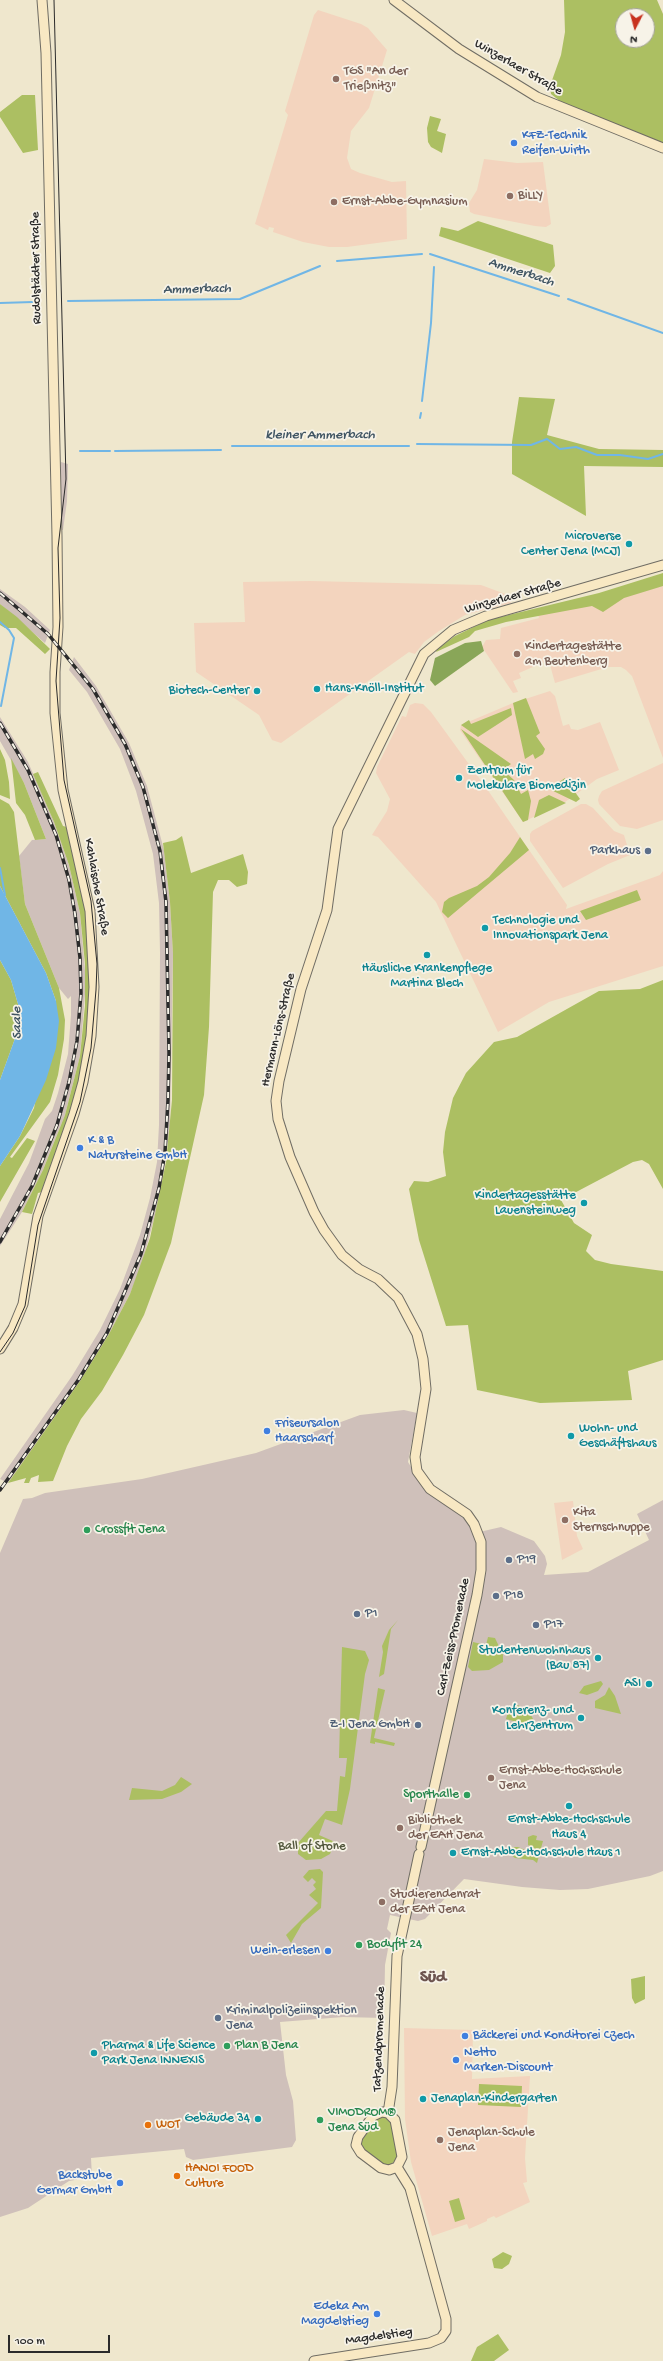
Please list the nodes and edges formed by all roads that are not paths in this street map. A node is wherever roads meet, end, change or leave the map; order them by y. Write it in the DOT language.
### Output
graph roads {
  1 [pos="42,0"];
  2 [pos="394,0"];
  3 [pos="663,148"];
  4 [pos="57,536"];
  5 [pos="663,566"];
  6 [pos="340,827"];
  7 [pos="0,1349"];
  8 [pos="415,1457"];
  9 [pos="403,1924"];
  10 [pos="388,2113"];
  11 [pos="397,2167"];
  12 [pos="314,2361"];
  1 -- 4 [label="main road, Rudolstädter Straße"];
  2 -- 3 [label="main road, Winzerlaer Straße"];
  4 -- 7 [label="main road, Kahlaische Straße"];
  5 -- 6 [label="main road, Winzerlaer Straße"];
  6 -- 8 [label="main road, Hermann-Löns-Straße"];
  8 -- 9 [label="main road, Carl-Zeiss-Promenade"];
  9 -- 10 [label="main road, Tatzendpromenade"];
  10 -- 11 [label="main road"];
  10 -- 11 [label="main road"];
  11 -- 12 [label="main road, Magdelstieg"];
}
